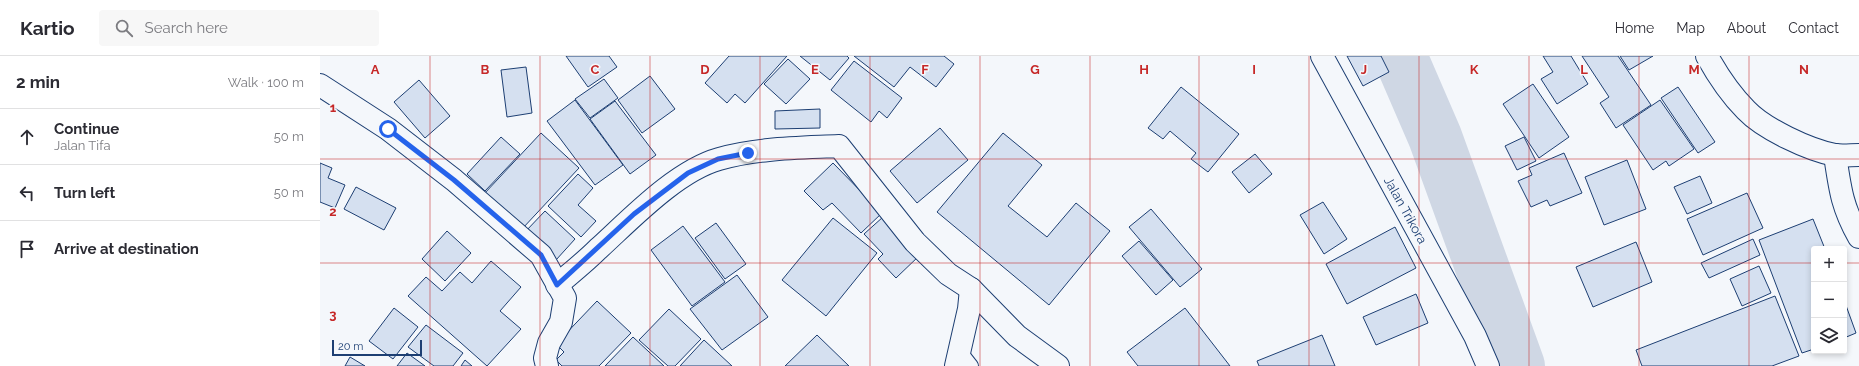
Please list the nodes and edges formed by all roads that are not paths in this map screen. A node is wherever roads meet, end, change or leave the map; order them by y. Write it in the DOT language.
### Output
graph roads {
  1 [pos="1322,56"];
  2 [pos="1707,56"];
  3 [pos="320,85"];
  4 [pos="1835,155"];
  5 [pos="1859,155"];
  6 [pos="1859,238"];
  7 [pos="557,285"];
  8 [pos="971,289"];
  9 [pos="962,362"];
  10 [pos="542,364"];
  11 [pos="1058,366"];
  12 [pos="1488,366"];
  1 -- 12 [label="main road, Jalan Trikora"];
  2 -- 4 [label="main road"];
  3 -- 7 [label="main road"];
  4 -- 5 [label="main road"];
  4 -- 6 [label="main road"];
  7 -- 8 [label="main road"];
  7 -- 10 [label="main road"];
  8 -- 9 [label="main road"];
  8 -- 11 [label="main road"];
}
